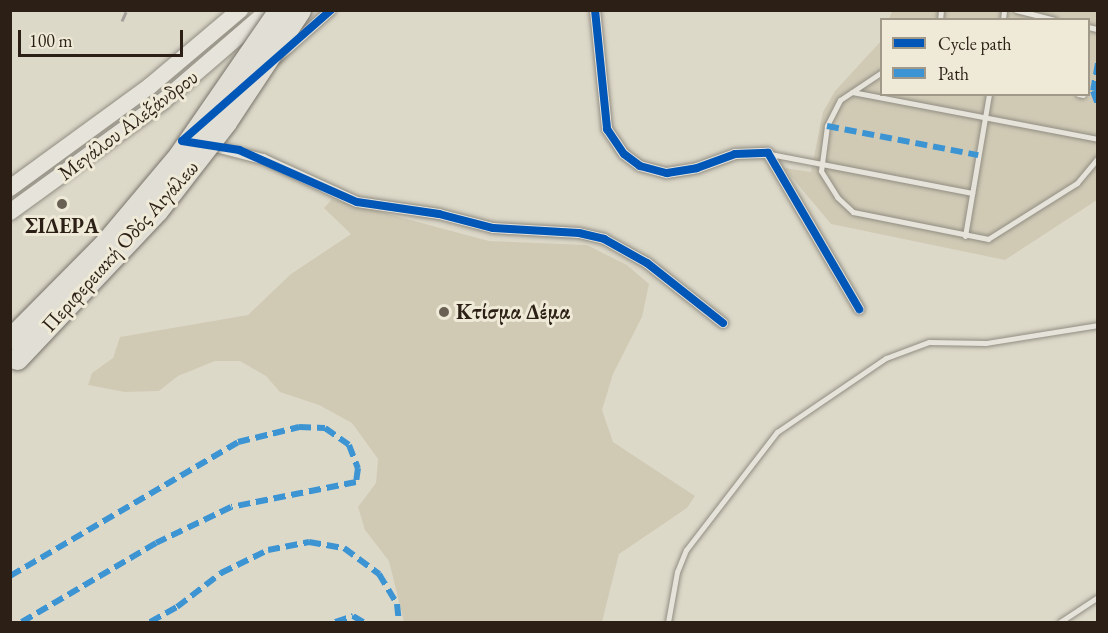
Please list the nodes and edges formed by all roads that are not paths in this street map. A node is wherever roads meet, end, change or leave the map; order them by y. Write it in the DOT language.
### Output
graph roads {
  1 [pos="240,10"];
  2 [pos="269,10"];
  3 [pos="279,10"];
  4 [pos="300,10"];
  5 [pos="331,10"];
  6 [pos="595,10"];
  7 [pos="1016,10"];
  8 [pos="1046,18"];
  9 [pos="880,73"];
  10 [pos="852,92"];
  11 [pos="989,96"];
  12 [pos="985,117"];
  13 [pos="1098,139"];
  14 [pos="768,153"];
  15 [pos="1098,159"];
  16 [pos="821,164"];
  17 [pos="10,188"];
  18 [pos="972,193"];
  19 [pos="10,212"];
  20 [pos="964,236"];
  21 [pos="859,309"];
  22 [pos="723,323"];
  23 [pos="1098,325"];
  24 [pos="14,349"];
  25 [pos="1098,597"];
  26 [pos="668,622"];
  27 [pos="1060,622"];
  1 -- 17 [label="main road, Μεγάλου Αλεξάνδρου"];
  2 -- 19 [label="main road, Μεγάλου Αλεξάνδρου"];
  3 -- 24 [label="highway, Περιφερειακή Οδός Αιγάλεω, bridge"];
  4 -- 24 [label="highway, Περιφερειακή Οδός Αιγάλεω, bridge"];
  5 -- 22 [label="street"];
  6 -- 14 [label="street"];
  7 -- 8 [label="lane"];
  9 -- 10 [label="lane"];
  10 -- 12 [label="lane"];
  10 -- 16 [label="lane"];
  11 -- 12 [label="lane"];
  12 -- 13 [label="lane"];
  12 -- 18 [label="lane"];
  14 -- 16 [label="lane"];
  14 -- 21 [label="street"];
  15 -- 20 [label="lane"];
  16 -- 18 [label="lane"];
  16 -- 20 [label="lane"];
  18 -- 20 [label="lane"];
  23 -- 26 [label="lane"];
  25 -- 27 [label="lane"];
}
